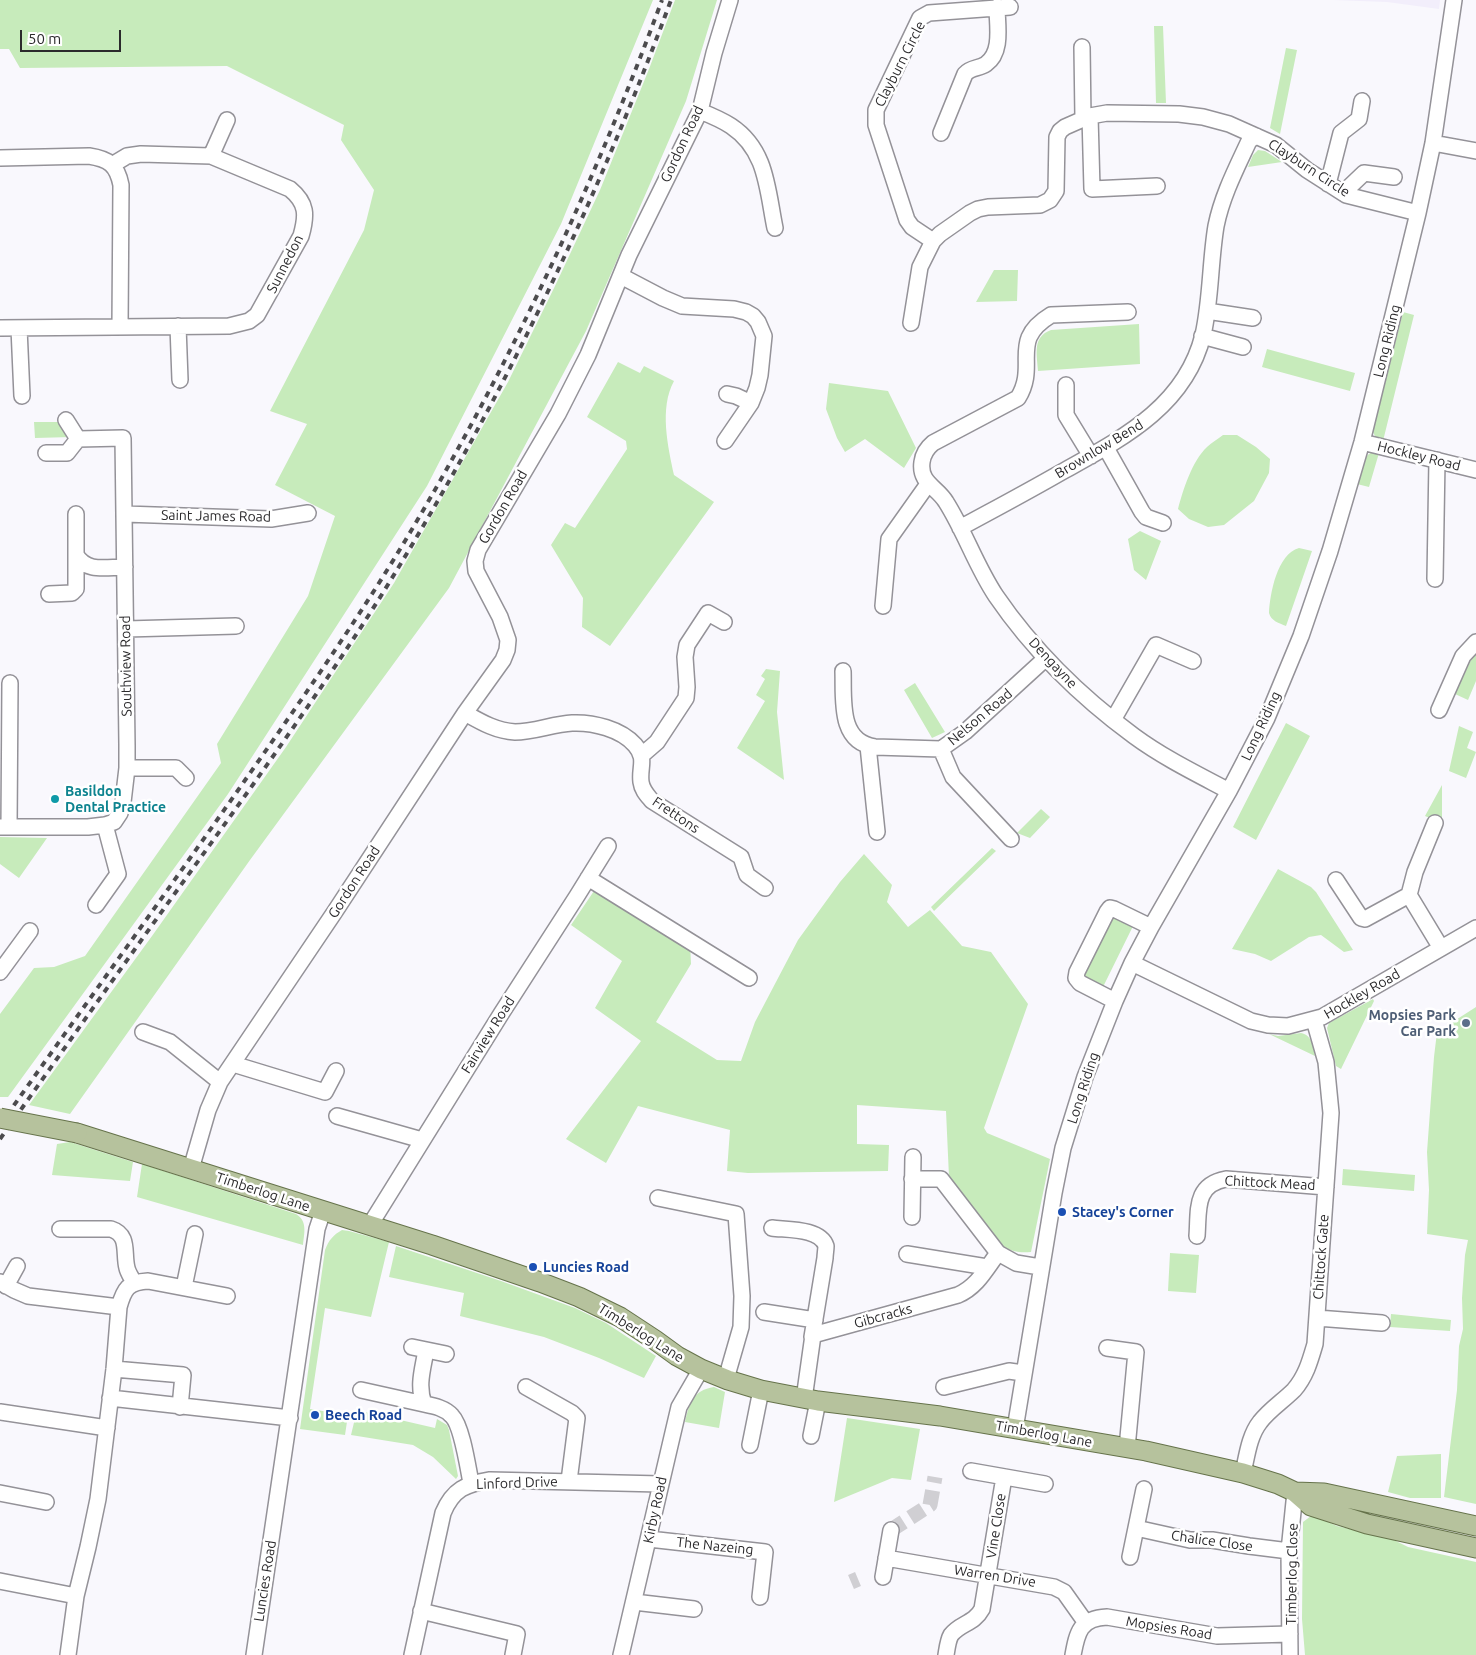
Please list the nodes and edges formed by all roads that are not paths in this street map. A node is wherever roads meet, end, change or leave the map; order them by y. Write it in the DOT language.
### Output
graph roads {
  1 [pos="730,0"];
  2 [pos="1454,0"];
  3 [pos="1082,48"];
  4 [pos="1362,100"];
  5 [pos="700,111"];
  6 [pos="1086,117"];
  7 [pos="227,120"];
  8 [pos="941,133"];
  9 [pos="1256,136"];
  10 [pos="1433,143"];
  11 [pos="1476,150"];
  12 [pos="211,156"];
  13 [pos="0,158"];
  14 [pos="112,165"];
  15 [pos="1394,177"];
  16 [pos="1328,184"];
  17 [pos="1157,186"];
  18 [pos="1343,193"];
  19 [pos="1418,213"];
  20 [pos="775,228"];
  21 [pos="933,241"];
  22 [pos="621,276"];
  23 [pos="1207,311"];
  24 [pos="1128,312"];
  25 [pos="1253,318"];
  26 [pos="911,323"];
  27 [pos="120,326"];
  28 [pos="178,326"];
  29 [pos="0,328"];
  30 [pos="19,328"];
  31 [pos="1202,336"];
  32 [pos="1243,347"];
  33 [pos="180,380"];
  34 [pos="1066,385"];
  35 [pos="727,394"];
  36 [pos="22,396"];
  37 [pos="751,403"];
  38 [pos="66,420"];
  39 [pos="78,439"];
  40 [pos="725,440"];
  41 [pos="1362,442"];
  42 [pos="1106,448"];
  43 [pos="46,453"];
  44 [pos="1091,456"];
  45 [pos="1437,460"];
  46 [pos="1476,470"];
  47 [pos="928,484"];
  48 [pos="308,513"];
  49 [pos="76,514"];
  50 [pos="124,514"];
  51 [pos="1162,524"];
  52 [pos="960,528"];
  53 [pos="76,555"];
  54 [pos="125,567"];
  55 [pos="1435,579"];
  56 [pos="48,594"];
  57 [pos="883,606"];
  58 [pos="724,622"];
  59 [pos="236,626"];
  60 [pos="126,629"];
  61 [pos="1476,642"];
  62 [pos="1046,658"];
  63 [pos="1193,661"];
  64 [pos="843,671"];
  65 [pos="10,683"];
  66 [pos="1439,710"];
  67 [pos="465,712"];
  68 [pos="1113,720"];
  69 [pos="5,741"];
  70 [pos="868,746"];
  71 [pos="941,748"];
  72 [pos="642,755"];
  73 [pos="127,768"];
  74 [pos="186,778"];
  75 [pos="1229,792"];
  76 [pos="1435,823"];
  77 [pos="105,825"];
  78 [pos="4,827"];
  79 [pos="877,832"];
  80 [pos="1011,839"];
  81 [pos="608,846"];
  82 [pos="588,878"];
  83 [pos="1336,880"];
  84 [pos="764,888"];
  85 [pos="1409,895"];
  86 [pos="96,905"];
  87 [pos="1151,927"];
  88 [pos="1476,928"];
  89 [pos="30,931"];
  90 [pos="1441,948"];
  91 [pos="1132,963"];
  92 [pos="0,972"];
  93 [pos="748,978"];
  94 [pos="1115,1001"];
  95 [pos="1314,1020"];
  96 [pos="143,1032"];
  97 [pos="233,1064"];
  98 [pos="336,1071"];
  99 [pos="220,1082"];
  100 [pos="337,1116"];
  101 [pos="0,1118"];
  102 [pos="422,1140"];
  103 [pos="913,1157"];
  104 [pos="191,1169"];
  105 [pos="912,1179"];
  106 [pos="1326,1187"];
  107 [pos="658,1198"];
  108 [pos="324,1211"];
  109 [pos="912,1217"];
  110 [pos="370,1225"];
  111 [pos="772,1228"];
  112 [pos="60,1229"];
  113 [pos="195,1234"];
  114 [pos="1197,1236"];
  115 [pos="998,1253"];
  116 [pos="907,1254"];
  117 [pos="17,1266"];
  118 [pos="987,1267"];
  119 [pos="1040,1267"];
  120 [pos="134,1282"];
  121 [pos="3,1284"];
  122 [pos="184,1287"];
  123 [pos="227,1296"];
  124 [pos="120,1307"];
  125 [pos="764,1312"];
  126 [pos="1317,1318"];
  127 [pos="815,1320"];
  128 [pos="1382,1323"];
  129 [pos="812,1337"];
  130 [pos="1107,1348"];
  131 [pos="446,1354"];
  132 [pos="114,1369"];
  133 [pos="701,1369"];
  134 [pos="1023,1373"];
  135 [pos="726,1379"];
  136 [pos="526,1387"];
  137 [pos="944,1387"];
  138 [pos="361,1390"];
  139 [pos="761,1390"];
  140 [pos="110,1398"];
  141 [pos="811,1400"];
  142 [pos="424,1404"];
  143 [pos="180,1407"];
  144 [pos="0,1412"];
  145 [pos="290,1418"];
  146 [pos="106,1428"];
  147 [pos="1015,1429"];
  148 [pos="811,1436"];
  149 [pos="750,1445"];
  150 [pos="1127,1448"];
  151 [pos="971,1471"];
  152 [pos="1243,1473"];
  153 [pos="1004,1477"];
  154 [pos="569,1481"];
  155 [pos="471,1483"];
  156 [pos="1038,1483"];
  157 [pos="661,1484"];
  158 [pos="1144,1489"];
  159 [pos="1295,1492"];
  160 [pos="0,1493"];
  161 [pos="46,1502"];
  162 [pos="1476,1526"];
  163 [pos="1136,1528"];
  164 [pos="891,1530"];
  165 [pos="649,1539"];
  166 [pos="1476,1548"];
  167 [pos="1290,1551"];
  168 [pos="1130,1557"];
  169 [pos="886,1558"];
  170 [pos="988,1575"];
  171 [pos="883,1577"];
  172 [pos="0,1582"];
  173 [pos="76,1596"];
  174 [pos="760,1597"];
  175 [pos="634,1602"];
  176 [pos="694,1609"];
  177 [pos="421,1611"];
  178 [pos="1086,1623"];
  179 [pos="1290,1634"];
  180 [pos="68,1655"];
  181 [pos="254,1655"];
  182 [pos="412,1655"];
  183 [pos="513,1655"];
  184 [pos="621,1655"];
  185 [pos="946,1655"];
  186 [pos="1073,1655"];
  187 [pos="1290,1655"];
  1 -- 5 [label="street, Gordon Road"];
  2 -- 10 [label="street, Long Riding"];
  3 -- 6 [label="street"];
  4 -- 16 [label="street"];
  5 -- 20 [label="street"];
  5 -- 22 [label="street, Gordon Road"];
  6 -- 9 [label="street, Clayburn Circle"];
  6 -- 17 [label="street"];
  6 -- 21 [label="street, Clayburn Circle"];
  7 -- 12 [label="street"];
  8 -- 21 [label="street, Clayburn Circle"];
  9 -- 16 [label="street, Clayburn Circle"];
  9 -- 23 [label="street, Brownlow Bend"];
  10 -- 11 [label="street"];
  10 -- 19 [label="street, Long Riding"];
  12 -- 14 [label="street, Sunnedon"];
  12 -- 28 [label="street, Sunnedon"];
  13 -- 14 [label="street"];
  14 -- 27 [label="street"];
  15 -- 18 [label="street"];
  16 -- 18 [label="street, Clayburn Circle"];
  18 -- 19 [label="street, Clayburn Circle"];
  19 -- 41 [label="street, Long Riding"];
  21 -- 26 [label="street, Clayburn Circle"];
  22 -- 37 [label="street"];
  22 -- 67 [label="street, Gordon Road"];
  23 -- 25 [label="street"];
  23 -- 31 [label="street, Brownlow Bend"];
  24 -- 47 [label="street"];
  27 -- 28 [label="street, Sunnedon"];
  27 -- 30 [label="street, Sunnedon"];
  28 -- 33 [label="street"];
  29 -- 30 [label="street, Sunnedon"];
  30 -- 36 [label="street"];
  31 -- 32 [label="street"];
  31 -- 42 [label="street, Brownlow Bend"];
  34 -- 44 [label="street"];
  35 -- 37 [label="street"];
  37 -- 40 [label="street"];
  38 -- 39 [label="street"];
  39 -- 43 [label="street"];
  39 -- 50 [label="street, Southview Road"];
  41 -- 45 [label="street, Hockley Road"];
  41 -- 75 [label="street, Long Riding"];
  42 -- 44 [label="street, Brownlow Bend"];
  42 -- 51 [label="street"];
  44 -- 52 [label="street, Brownlow Bend"];
  45 -- 46 [label="street, Hockley Road"];
  45 -- 55 [label="street"];
  47 -- 52 [label="street, Dengayne"];
  47 -- 57 [label="street"];
  48 -- 50 [label="street, Saint James Road"];
  49 -- 53 [label="street"];
  50 -- 54 [label="street, Southview Road"];
  52 -- 62 [label="street, Dengayne"];
  53 -- 54 [label="street"];
  53 -- 56 [label="street"];
  54 -- 60 [label="street, Southview Road"];
  58 -- 72 [label="street"];
  59 -- 60 [label="street"];
  60 -- 73 [label="street, Southview Road"];
  61 -- 66 [label="street"];
  62 -- 68 [label="street, Dengayne"];
  62 -- 71 [label="street, Nelson Road"];
  63 -- 68 [label="street"];
  64 -- 70 [label="street"];
  65 -- 69 [label="street"];
  67 -- 72 [label="street"];
  67 -- 97 [label="street, Gordon Road"];
  68 -- 75 [label="street, Dengayne"];
  69 -- 78 [label="street"];
  70 -- 71 [label="street, Nelson Road"];
  70 -- 79 [label="street"];
  71 -- 80 [label="street"];
  72 -- 84 [label="street, Frettons"];
  73 -- 74 [label="street"];
  73 -- 77 [label="street, Southview Road"];
  75 -- 87 [label="street, Long Riding"];
  76 -- 85 [label="street"];
  77 -- 78 [label="street"];
  77 -- 86 [label="street"];
  81 -- 82 [label="street, Fairview Road"];
  82 -- 93 [label="street"];
  82 -- 102 [label="street, Fairview Road"];
  83 -- 85 [label="street"];
  85 -- 90 [label="street"];
  87 -- 91 [label="street, Long Riding"];
  87 -- 94 [label="street"];
  88 -- 90 [label="street, Hockley Road"];
  89 -- 92 [label="street"];
  90 -- 95 [label="street, Hockley Road"];
  91 -- 94 [label="street, Long Riding"];
  91 -- 95 [label="street, Hockley Road"];
  94 -- 119 [label="street, Long Riding"];
  95 -- 106 [label="street, Chittock Gate"];
  96 -- 99 [label="street"];
  97 -- 98 [label="street"];
  97 -- 99 [label="street, Gordon Road"];
  99 -- 104 [label="street, Gordon Road"];
  100 -- 102 [label="street"];
  101 -- 104 [label="main road, Timberlog Lane, bridge"];
  102 -- 110 [label="street, Fairview Road"];
  103 -- 105 [label="street"];
  104 -- 108 [label="main road, Timberlog Lane"];
  105 -- 109 [label="street"];
  105 -- 115 [label="street"];
  106 -- 114 [label="street, Chittock Mead"];
  106 -- 126 [label="street, Chittock Gate"];
  107 -- 135 [label="street"];
  108 -- 110 [label="main road, Timberlog Lane"];
  108 -- 145 [label="street, Luncies Road"];
  110 -- 133 [label="main road, Timberlog Lane"];
  111 -- 127 [label="street"];
  112 -- 120 [label="street"];
  113 -- 122 [label="street"];
  115 -- 118 [label="street, Gibcracks"];
  115 -- 119 [label="street"];
  116 -- 118 [label="street"];
  117 -- 121 [label="street"];
  118 -- 129 [label="street, Gibcracks"];
  119 -- 134 [label="street, Long Riding"];
  120 -- 122 [label="street"];
  120 -- 124 [label="street"];
  121 -- 124 [label="street"];
  122 -- 123 [label="street"];
  124 -- 132 [label="street"];
  125 -- 127 [label="street"];
  126 -- 128 [label="street"];
  126 -- 152 [label="street, Chittock Gate"];
  127 -- 129 [label="street"];
  129 -- 141 [label="street"];
  130 -- 150 [label="street"];
  131 -- 142 [label="street"];
  132 -- 140 [label="street"];
  132 -- 143 [label="street"];
  133 -- 135 [label="main road, Timberlog Lane"];
  133 -- 157 [label="street, Kirby Road"];
  134 -- 137 [label="street"];
  134 -- 147 [label="street, Long Riding"];
  135 -- 139 [label="main road, Timberlog Lane"];
  136 -- 154 [label="street"];
  138 -- 142 [label="street"];
  139 -- 141 [label="main road, Timberlog Lane"];
  139 -- 149 [label="street"];
  140 -- 143 [label="street"];
  140 -- 146 [label="street"];
  141 -- 147 [label="main road, Timberlog Lane"];
  141 -- 148 [label="street"];
  142 -- 155 [label="street"];
  143 -- 145 [label="street"];
  144 -- 146 [label="street"];
  145 -- 181 [label="street, Luncies Road"];
  146 -- 173 [label="street"];
  147 -- 150 [label="main road, Timberlog Lane"];
  150 -- 152 [label="main road, Timberlog Lane"];
  151 -- 153 [label="street, Vine Close"];
  152 -- 159 [label="main road, Timberlog Lane"];
  153 -- 156 [label="street, Vine Close"];
  153 -- 170 [label="street, Vine Close"];
  154 -- 155 [label="street, Linford Drive"];
  154 -- 157 [label="street, Linford Drive"];
  155 -- 177 [label="street, Linford Drive"];
  157 -- 165 [label="street, Kirby Road"];
  158 -- 163 [label="street"];
  159 -- 162 [label="main road, Timberlog Lane"];
  159 -- 166 [label="main road, Timberlog Lane"];
  159 -- 167 [label="street, Timberlog Close"];
  160 -- 161 [label="street"];
  163 -- 167 [label="street, Chalice Close"];
  163 -- 168 [label="street"];
  164 -- 169 [label="street"];
  165 -- 174 [label="street, The Nazeing"];
  165 -- 175 [label="street, Kirby Road"];
  167 -- 179 [label="street, Timberlog Close"];
  169 -- 170 [label="street, Warren Drive"];
  169 -- 171 [label="street"];
  170 -- 178 [label="street, Warren Drive"];
  170 -- 185 [label="street, Vine Close"];
  172 -- 173 [label="street"];
  173 -- 180 [label="street"];
  175 -- 176 [label="street"];
  175 -- 184 [label="street, Kirby Road"];
  177 -- 182 [label="street, Linford Drive"];
  177 -- 183 [label="street"];
  178 -- 179 [label="street, Mopsies Road"];
  178 -- 186 [label="street"];
  179 -- 187 [label="street, Timberlog Close"];
}
